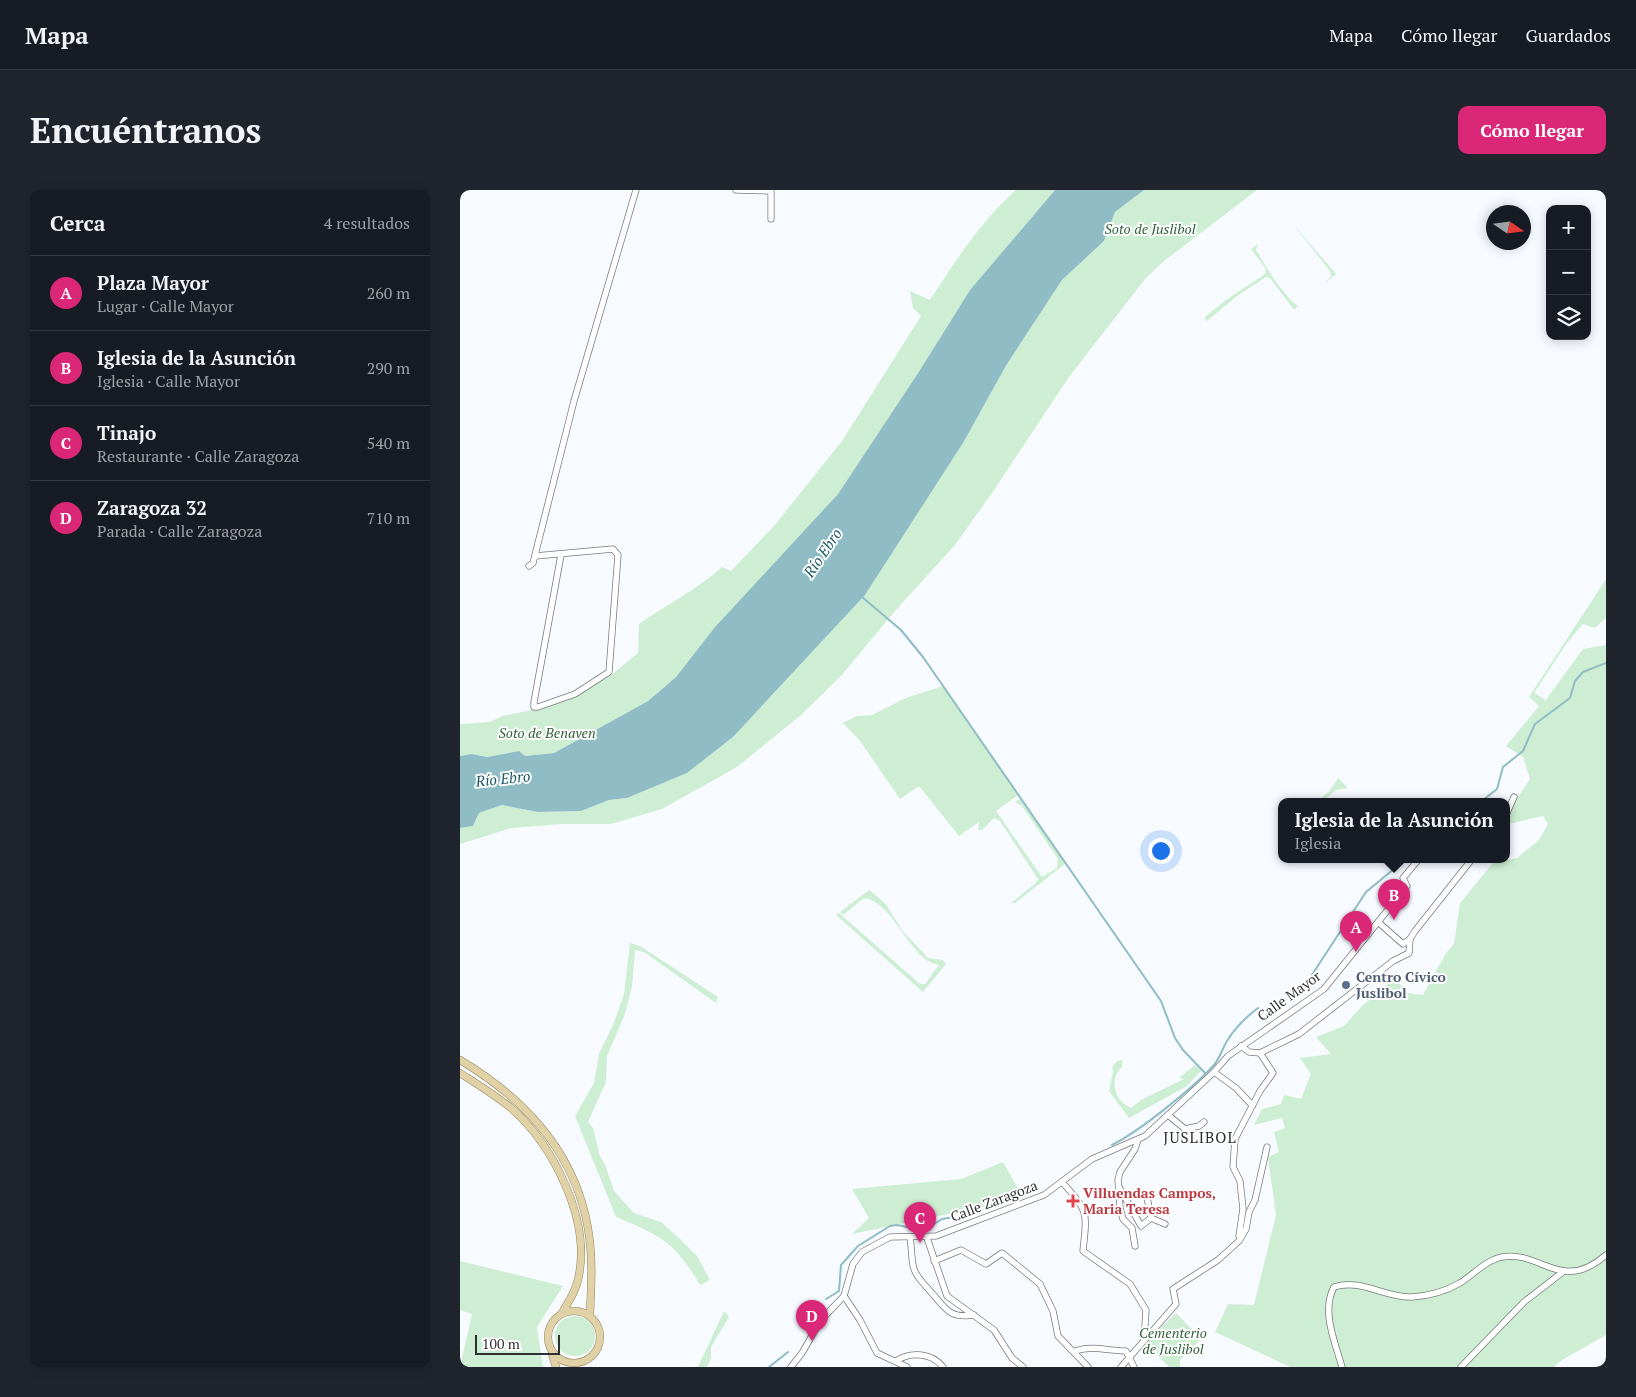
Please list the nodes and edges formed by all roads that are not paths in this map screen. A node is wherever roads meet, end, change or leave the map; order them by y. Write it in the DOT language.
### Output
graph roads {
  1 [pos="636,190"];
  2 [pos="736,190"];
  3 [pos="771,190"];
  4 [pos="771,219"];
  5 [pos="562,555"];
  6 [pos="535,556"];
  7 [pos="529,566"];
  8 [pos="1510,800"];
  9 [pos="1510,806"];
  10 [pos="1416,863"];
  11 [pos="1468,863"];
  12 [pos="1378,922"];
  13 [pos="1410,939"];
  14 [pos="1241,1046"];
  15 [pos="1260,1053"];
  16 [pos="460,1060"];
  17 [pos="1214,1072"];
  18 [pos="460,1073"];
  19 [pos="1208,1078"];
  20 [pos="1252,1106"];
  21 [pos="1168,1115"];
  22 [pos="1204,1122"];
  23 [pos="1138,1140"];
  24 [pos="1267,1148"];
  25 [pos="1062,1182"];
  26 [pos="1118,1186"];
  27 [pos="1147,1197"];
  28 [pos="1152,1218"];
  29 [pos="1164,1224"];
  30 [pos="910,1238"];
  31 [pos="927,1238"];
  32 [pos="1239,1241"];
  33 [pos="1135,1246"];
  34 [pos="1606,1255"];
  35 [pos="934,1262"];
  36 [pos="1564,1271"];
  37 [pos="844,1296"];
  38 [pos="562,1313"];
  39 [pos="590,1315"];
  40 [pos="974,1315"];
  41 [pos="1144,1341"];
  42 [pos="551,1348"];
  43 [pos="1075,1351"];
  44 [pos="1130,1357"];
  45 [pos="896,1361"];
  46 [pos="583,1364"];
  47 [pos="556,1367"];
  48 [pos="791,1367"];
  49 [pos="907,1367"];
  50 [pos="943,1367"];
  51 [pos="1023,1367"];
  52 [pos="1088,1367"];
  53 [pos="1121,1367"];
  54 [pos="1134,1367"];
  55 [pos="1342,1367"];
  56 [pos="1461,1367"];
  1 -- 6 [label="street"];
  2 -- 3 [label="street"];
  3 -- 4 [label="street"];
  5 -- 5 [label="street"];
  5 -- 6 [label="street"];
  6 -- 7 [label="street"];
  8 -- 9 [label="street"];
  10 -- 12 [label="street, Calle Mayor"];
  11 -- 13 [label="street"];
  12 -- 13 [label="street"];
  12 -- 14 [label="street, Calle Mayor"];
  13 -- 15 [label="street"];
  14 -- 15 [label="street"];
  14 -- 17 [label="street, Calle Mayor"];
  15 -- 20 [label="street"];
  16 -- 39 [label="main road"];
  17 -- 19 [label="street, Calle Mayor"];
  17 -- 20 [label="street"];
  18 -- 38 [label="main road"];
  19 -- 21 [label="street, Calle Zaragoza"];
  20 -- 32 [label="street"];
  21 -- 22 [label="street"];
  21 -- 23 [label="street, Calle Zaragoza"];
  23 -- 25 [label="street, Calle Zaragoza"];
  23 -- 26 [label="street"];
  24 -- 32 [label="street"];
  25 -- 31 [label="street, Calle Zaragoza"];
  25 -- 41 [label="street"];
  26 -- 28 [label="street"];
  26 -- 33 [label="street"];
  27 -- 28 [label="street"];
  28 -- 29 [label="street"];
  30 -- 31 [label="street, Calle Zaragoza"];
  30 -- 37 [label="street, Calle Zaragoza"];
  30 -- 40 [label="street"];
  31 -- 35 [label="street"];
  32 -- 41 [label="street"];
  34 -- 36 [label="street"];
  35 -- 40 [label="street"];
  35 -- 43 [label="street"];
  36 -- 55 [label="street"];
  36 -- 56 [label="street"];
  37 -- 45 [label="street"];
  37 -- 48 [label="street, Calle Zaragoza"];
  38 -- 39 [label="main road"];
  38 -- 42 [label="main road"];
  39 -- 46 [label="main road"];
  40 -- 51 [label="street"];
  41 -- 44 [label="street"];
  42 -- 46 [label="main road"];
  42 -- 47 [label="main road"];
  43 -- 44 [label="street"];
  43 -- 52 [label="street"];
  44 -- 53 [label="street"];
  44 -- 54 [label="street"];
  45 -- 49 [label="street"];
  45 -- 50 [label="street"];
}
